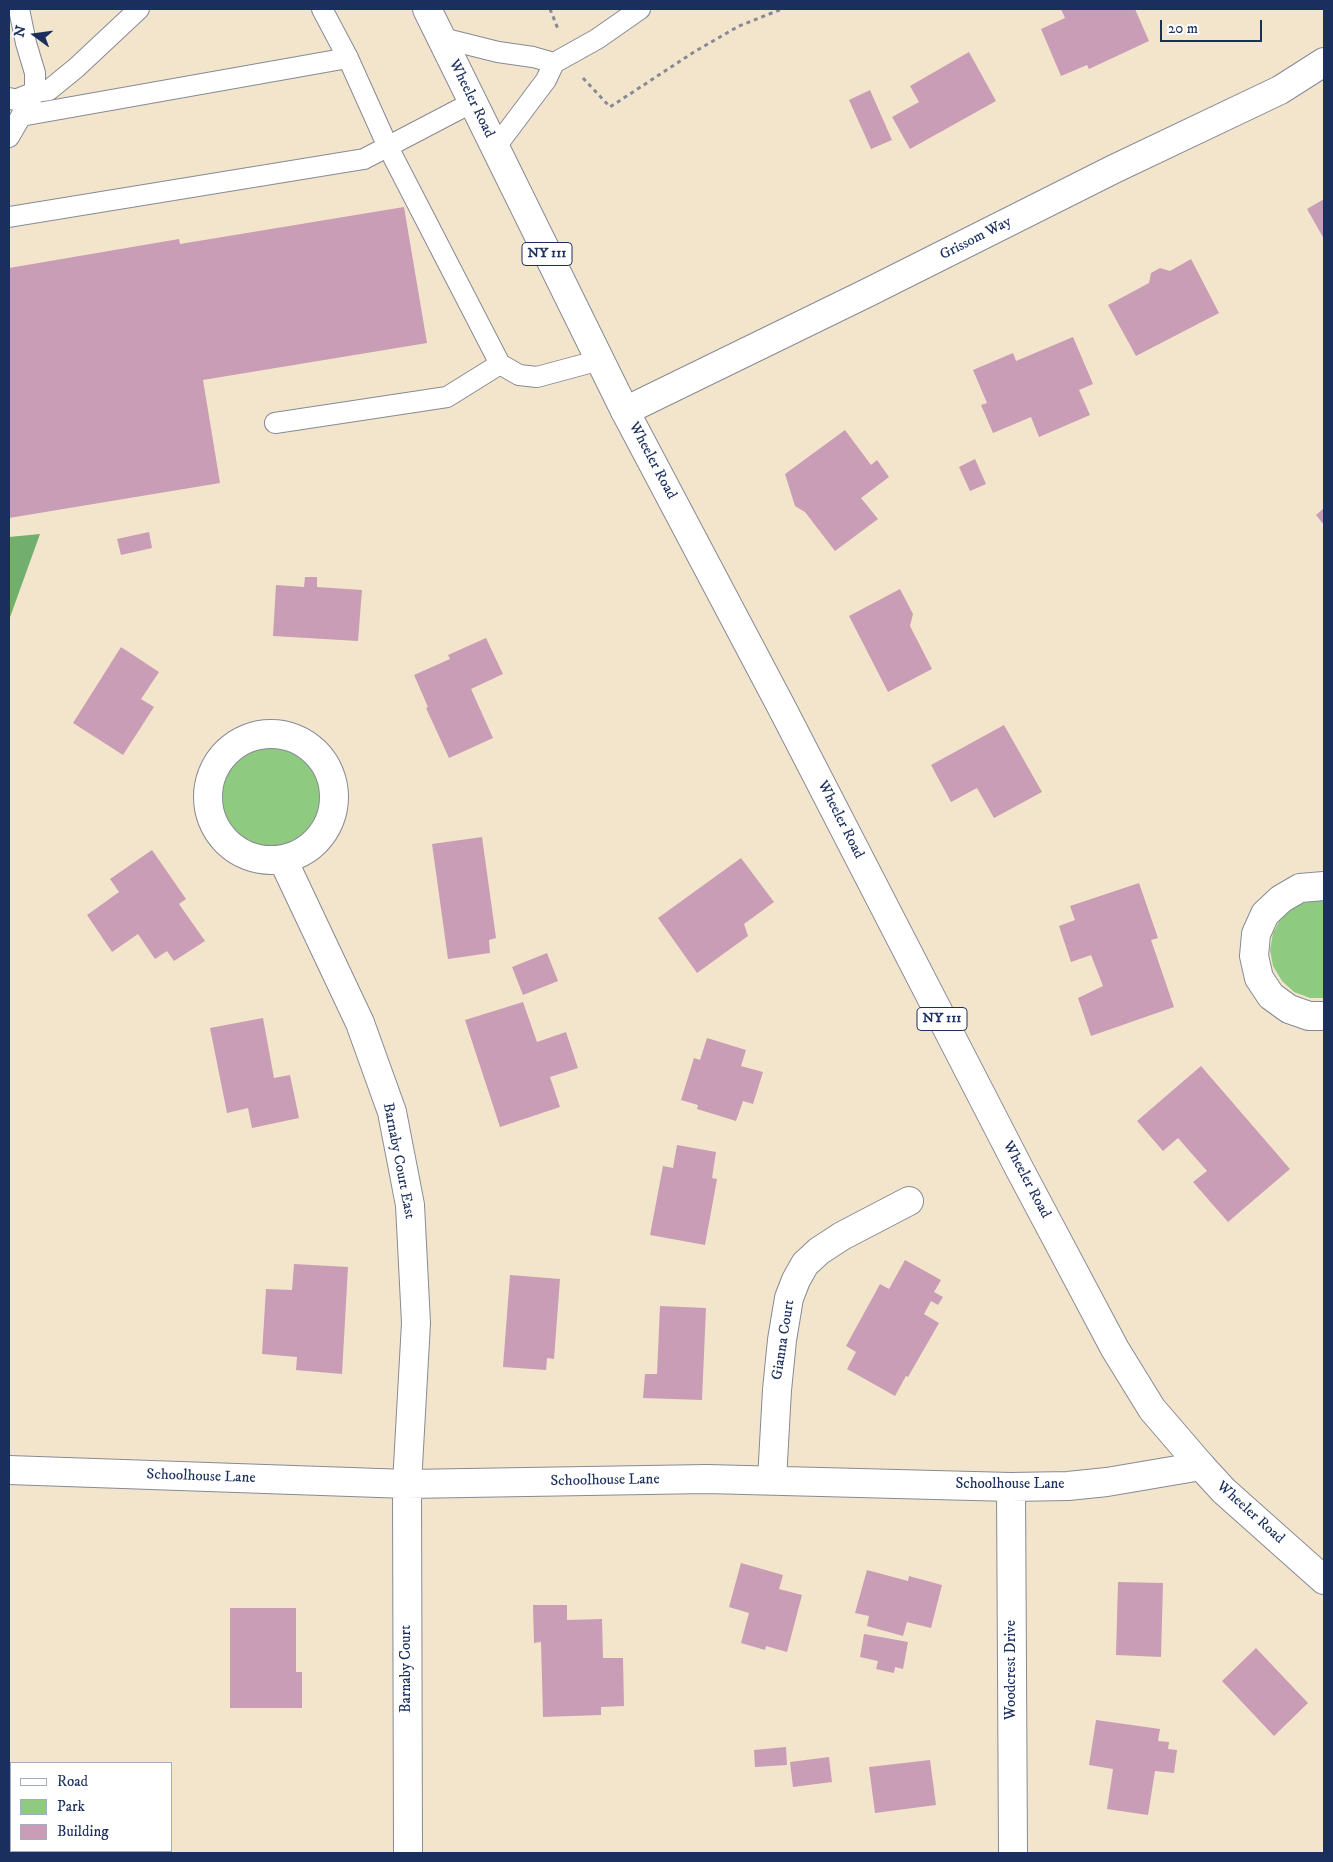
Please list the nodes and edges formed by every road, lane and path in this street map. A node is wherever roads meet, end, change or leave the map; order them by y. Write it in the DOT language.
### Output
graph roads {
  1 [pos="19,9"];
  2 [pos="139,9"];
  3 [pos="322,9"];
  4 [pos="427,9"];
  5 [pos="550,9"];
  6 [pos="640,9"];
  7 [pos="782,9"];
  8 [pos="560,34"];
  9 [pos="442,38"];
  10 [pos="348,58"];
  11 [pos="1324,62"];
  12 [pos="554,63"];
  13 [pos="582,76"];
  14 [pos="35,92"];
  15 [pos="9,98"];
  16 [pos="473,102"];
  17 [pos="21,116"];
  18 [pos="9,137"];
  19 [pos="388,147"];
  20 [pos="495,148"];
  21 [pos="9,217"];
  22 [pos="600,360"];
  23 [pos="500,364"];
  24 [pos="625,411"];
  25 [pos="275,422"];
  26 [pos="282,860"];
  27 [pos="1324,886"];
  28 [pos="1324,1016"];
  29 [pos="909,1201"];
  30 [pos="1201,1466"];
  31 [pos="9,1470"];
  32 [pos="772,1480"];
  33 [pos="407,1484"];
  34 [pos="1011,1487"];
  35 [pos="1324,1580"];
  36 [pos="408,1853"];
  37 [pos="1014,1853"];
  1 -- 14 [label="lane"];
  2 -- 14 [label="lane"];
  3 -- 10 [label="lane"];
  4 -- 9 [label="street, Wheeler Road / NY 111"];
  5 -- 8 [label="path"];
  6 -- 12 [label="lane"];
  7 -- 13 [label="path"];
  9 -- 12 [label="lane"];
  9 -- 16 [label="street, Wheeler Road / NY 111"];
  10 -- 17 [label="lane"];
  10 -- 19 [label="lane"];
  11 -- 24 [label="street, Grissom Way"];
  12 -- 20 [label="lane"];
  14 -- 15 [label="lane"];
  14 -- 17 [label="lane"];
  16 -- 19 [label="lane"];
  16 -- 20 [label="street, Wheeler Road / NY 111"];
  17 -- 18 [label="lane"];
  19 -- 21 [label="lane"];
  19 -- 23 [label="lane"];
  20 -- 22 [label="street, Wheeler Road / NY 111"];
  22 -- 23 [label="lane"];
  22 -- 24 [label="street, Wheeler Road / NY 111"];
  23 -- 25 [label="lane"];
  24 -- 30 [label="street, Wheeler Road / NY 111"];
  26 -- 26 [label="street"];
  26 -- 33 [label="street, Barnaby Court East"];
  27 -- 28 [label="street"];
  29 -- 32 [label="street, Gianna Court"];
  30 -- 34 [label="street, Schoolhouse Lane"];
  30 -- 35 [label="street, Wheeler Road / NY 111"];
  31 -- 33 [label="street, Schoolhouse Lane"];
  32 -- 33 [label="street, Schoolhouse Lane"];
  32 -- 34 [label="street, Schoolhouse Lane"];
  33 -- 36 [label="street, Barnaby Court"];
  34 -- 37 [label="street, Woodcrest Drive"];
}
